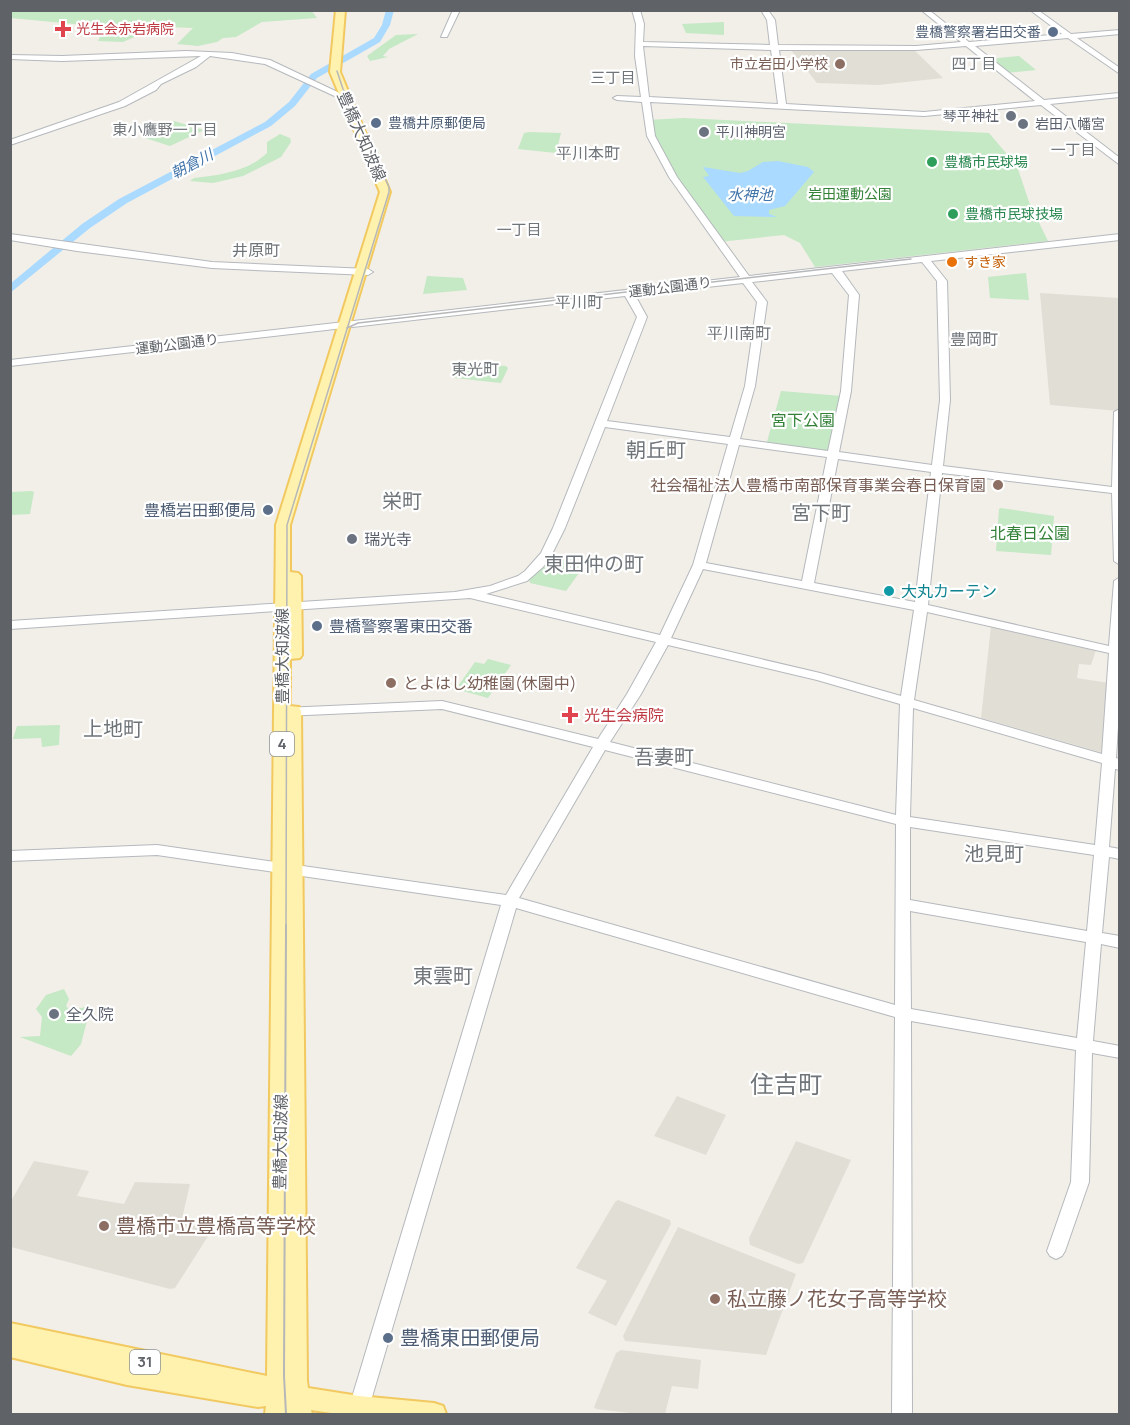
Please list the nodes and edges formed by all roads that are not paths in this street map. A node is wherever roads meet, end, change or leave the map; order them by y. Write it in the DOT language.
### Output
graph roads {
  1 [pos="341,10"];
  2 [pos="457,10"];
  3 [pos="636,10"];
  4 [pos="764,10"];
  5 [pos="924,10"];
  6 [pos="1033,10"];
  7 [pos="1119,32"];
  8 [pos="444,35"];
  9 [pos="1070,36"];
  10 [pos="640,44"];
  11 [pos="969,46"];
  12 [pos="773,48"];
  13 [pos="208,54"];
  14 [pos="10,57"];
  15 [pos="337,68"];
  16 [pos="1119,72"];
  17 [pos="1119,95"];
  18 [pos="344,97"];
  19 [pos="617,98"];
  20 [pos="645,99"];
  21 [pos="1042,103"];
  22 [pos="782,106"];
  23 [pos="10,143"];
  24 [pos="1119,163"];
  25 [pos="10,237"];
  26 [pos="1119,237"];
  27 [pos="924,259"];
  28 [pos="835,269"];
  29 [pos="365,272"];
  30 [pos="746,279"];
  31 [pos="629,294"];
  32 [pos="349,324"];
  33 [pos="10,363"];
  34 [pos="1119,412"];
  35 [pos="601,423"];
  36 [pos="734,441"];
  37 [pos="834,455"];
  38 [pos="936,469"];
  39 [pos="1119,490"];
  40 [pos="1119,561"];
  41 [pos="699,565"];
  42 [pos="1119,581"];
  43 [pos="807,586"];
  44 [pos="472,594"];
  45 [pos="289,607"];
  46 [pos="921,608"];
  47 [pos="10,625"];
  48 [pos="664,640"];
  49 [pos="1117,652"];
  50 [pos="907,701"];
  51 [pos="288,712"];
  52 [pos="602,744"];
  53 [pos="1114,763"];
  54 [pos="902,821"];
  55 [pos="1101,851"];
  56 [pos="1119,854"];
  57 [pos="10,856"];
  58 [pos="288,868"];
  59 [pos="510,901"];
  60 [pos="903,904"];
  61 [pos="1093,938"];
  62 [pos="1119,942"];
  63 [pos="901,1013"];
  64 [pos="1084,1046"];
  65 [pos="1119,1052"];
  66 [pos="1056,1251"];
  67 [pos="10,1333"];
  68 [pos="10,1347"];
  69 [pos="288,1405"];
  70 [pos="358,1411"];
  71 [pos="434,1414"];
  72 [pos="902,1414"];
  1 -- 15 [label="main road, 豊橋大知波線 / 4"];
  2 -- 8 [label="street"];
  3 -- 10 [label="street"];
  4 -- 12 [label="street"];
  5 -- 11 [label="street"];
  6 -- 9 [label="street"];
  7 -- 9 [label="street"];
  9 -- 11 [label="street"];
  9 -- 16 [label="street"];
  10 -- 12 [label="street"];
  10 -- 20 [label="street"];
  11 -- 12 [label="street"];
  11 -- 21 [label="street"];
  12 -- 22 [label="street"];
  13 -- 14 [label="street"];
  13 -- 18 [label="street"];
  13 -- 23 [label="street"];
  15 -- 18 [label="main road, 豊橋大知波線 / 4"];
  15 -- 29 [label="main road, 豊橋大知波線 / 4"];
  17 -- 21 [label="street"];
  18 -- 29 [label="main road, 豊橋大知波線 / 4"];
  19 -- 20 [label="street"];
  20 -- 22 [label="street"];
  20 -- 30 [label="street"];
  21 -- 22 [label="street"];
  21 -- 24 [label="street"];
  25 -- 29 [label="street"];
  26 -- 27 [label="street, 運動公園通り"];
  27 -- 28 [label="street, 運動公園通り"];
  27 -- 38 [label="street"];
  28 -- 30 [label="street, 運動公園通り"];
  28 -- 37 [label="street"];
  29 -- 32 [label="main road, 豊橋大知波線 / 4"];
  30 -- 31 [label="street, 運動公園通り"];
  30 -- 32 [label="street, 運動公園通り"];
  30 -- 36 [label="street"];
  31 -- 32 [label="street, 運動公園通り"];
  31 -- 35 [label="street"];
  32 -- 33 [label="street, 運動公園通り"];
  32 -- 45 [label="main road, 豊橋大知波線 / 4"];
  34 -- 39 [label="street"];
  35 -- 36 [label="street"];
  35 -- 44 [label="street"];
  36 -- 37 [label="street"];
  36 -- 41 [label="street"];
  37 -- 38 [label="street"];
  37 -- 43 [label="street"];
  38 -- 39 [label="street"];
  38 -- 46 [label="street"];
  39 -- 40 [label="street"];
  41 -- 43 [label="street"];
  41 -- 48 [label="street"];
  42 -- 49 [label="street"];
  43 -- 46 [label="street"];
  44 -- 45 [label="street"];
  44 -- 48 [label="street"];
  45 -- 47 [label="street"];
  45 -- 51 [label="main road, 豊橋大知波線 / 4"];
  46 -- 49 [label="street"];
  46 -- 50 [label="street"];
  48 -- 50 [label="street"];
  48 -- 52 [label="street"];
  49 -- 53 [label="street"];
  50 -- 53 [label="street"];
  50 -- 54 [label="street"];
  51 -- 52 [label="street"];
  51 -- 58 [label="main road, 豊橋大知波線 / 4"];
  52 -- 54 [label="street"];
  52 -- 59 [label="street"];
  53 -- 55 [label="street"];
  54 -- 55 [label="street"];
  54 -- 60 [label="street"];
  55 -- 56 [label="street"];
  55 -- 61 [label="street"];
  57 -- 58 [label="street"];
  58 -- 59 [label="street"];
  58 -- 69 [label="main road, 豊橋大知波線 / 4"];
  59 -- 63 [label="street"];
  59 -- 70 [label="street"];
  60 -- 61 [label="street"];
  60 -- 63 [label="street"];
  61 -- 62 [label="street"];
  61 -- 64 [label="street"];
  63 -- 64 [label="street"];
  63 -- 72 [label="street"];
  64 -- 65 [label="street"];
  64 -- 66 [label="street"];
  67 -- 69 [label="main road, 31"];
  68 -- 69 [label="main road, 31"];
  69 -- 70 [label="main road"];
  70 -- 71 [label="main road"];
}
